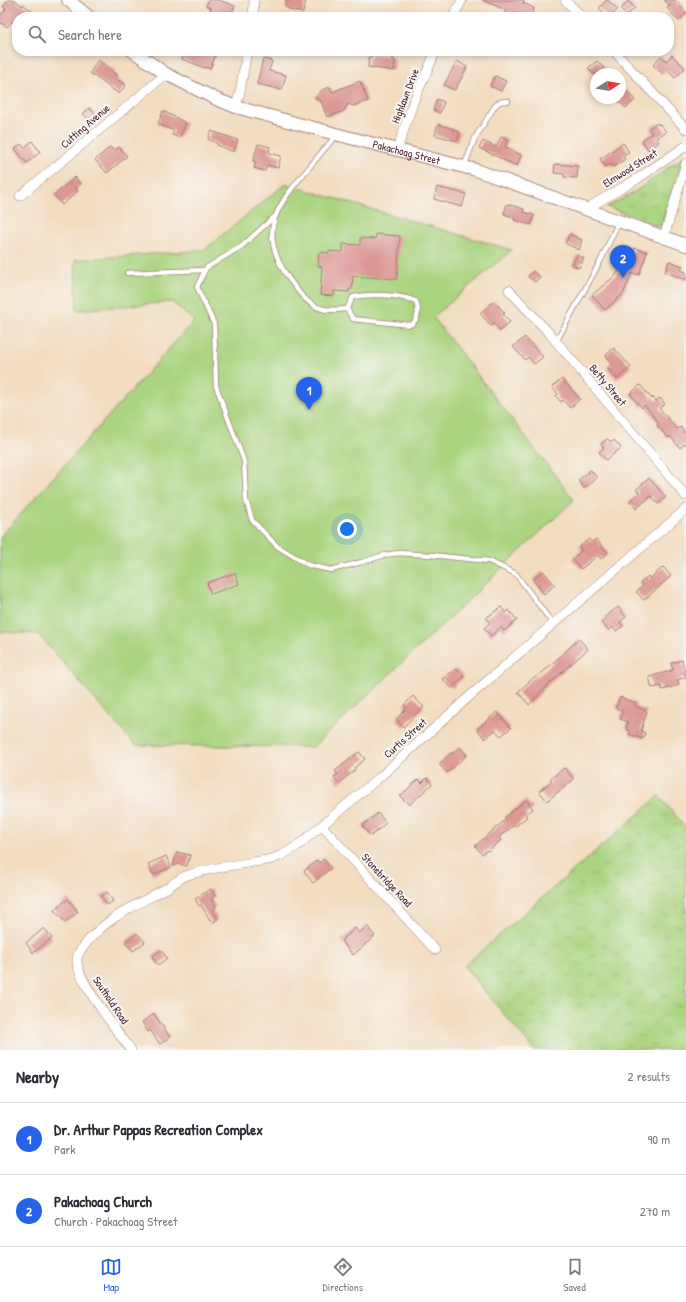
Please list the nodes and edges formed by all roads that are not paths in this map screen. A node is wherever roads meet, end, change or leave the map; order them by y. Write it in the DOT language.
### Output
graph roads {
  1 [pos="68,0"];
  2 [pos="254,0"];
  3 [pos="462,0"];
  4 [pos="565,0"];
  5 [pos="83,12"];
  6 [pos="253,12"];
  7 [pos="456,12"];
  8 [pos="577,12"];
  9 [pos="140,56"];
  10 [pos="246,56"];
  11 [pos="434,56"];
  12 [pos="619,56"];
  13 [pos="166,74"];
  14 [pos="508,101"];
  15 [pos="236,107"];
  16 [pos="686,129"];
  17 [pos="337,135"];
  18 [pos="686,146"];
  19 [pos="397,150"];
  20 [pos="686,163"];
  21 [pos="464,167"];
  22 [pos="20,196"];
  23 [pos="586,209"];
  24 [pos="274,217"];
  25 [pos="619,221"];
  26 [pos="664,237"];
  27 [pos="686,245"];
  28 [pos="205,270"];
  29 [pos="127,273"];
  30 [pos="509,290"];
  31 [pos="347,309"];
  32 [pos="556,342"];
  33 [pos="686,496"];
  34 [pos="686,509"];
  35 [pos="553,624"];
  36 [pos="322,826"];
  37 [pos="106,923"];
  38 [pos="435,950"];
  39 [pos="131,1050"];
  1 -- 5 [label="street"];
  2 -- 6 [label="street"];
  3 -- 7 [label="street"];
  4 -- 8 [label="street"];
  9 -- 13 [label="street, Pakachoag Street"];
  10 -- 15 [label="street"];
  11 -- 19 [label="street, Highlawn Drive"];
  12 -- 16 [label="street"];
  13 -- 15 [label="street, Pakachoag Street"];
  13 -- 22 [label="street, Cutting Avenue"];
  14 -- 21 [label="lane"];
  15 -- 17 [label="street, Pakachoag Street"];
  17 -- 19 [label="street, Pakachoag Street"];
  17 -- 24 [label="lane"];
  18 -- 23 [label="street, Elmwood Street"];
  19 -- 21 [label="street, Pakachoag Street"];
  20 -- 26 [label="street"];
  21 -- 23 [label="street, Pakachoag Street"];
  23 -- 25 [label="street, Pakachoag Street"];
  24 -- 28 [label="lane"];
  24 -- 31 [label="lane"];
  25 -- 26 [label="street, Pakachoag Street"];
  25 -- 32 [label="lane"];
  26 -- 27 [label="street, Pakachoag Street"];
  28 -- 29 [label="lane"];
  28 -- 35 [label="lane"];
  30 -- 32 [label="street, Betty Street"];
  31 -- 31 [label="lane"];
  32 -- 33 [label="street, Betty Street"];
  34 -- 35 [label="street, Curtis Street"];
  35 -- 36 [label="street, Curtis Street"];
  36 -- 37 [label="street, Curtis Street"];
  36 -- 38 [label="street, Stonebridge Road"];
  37 -- 39 [label="street, Southold Road"];
}
